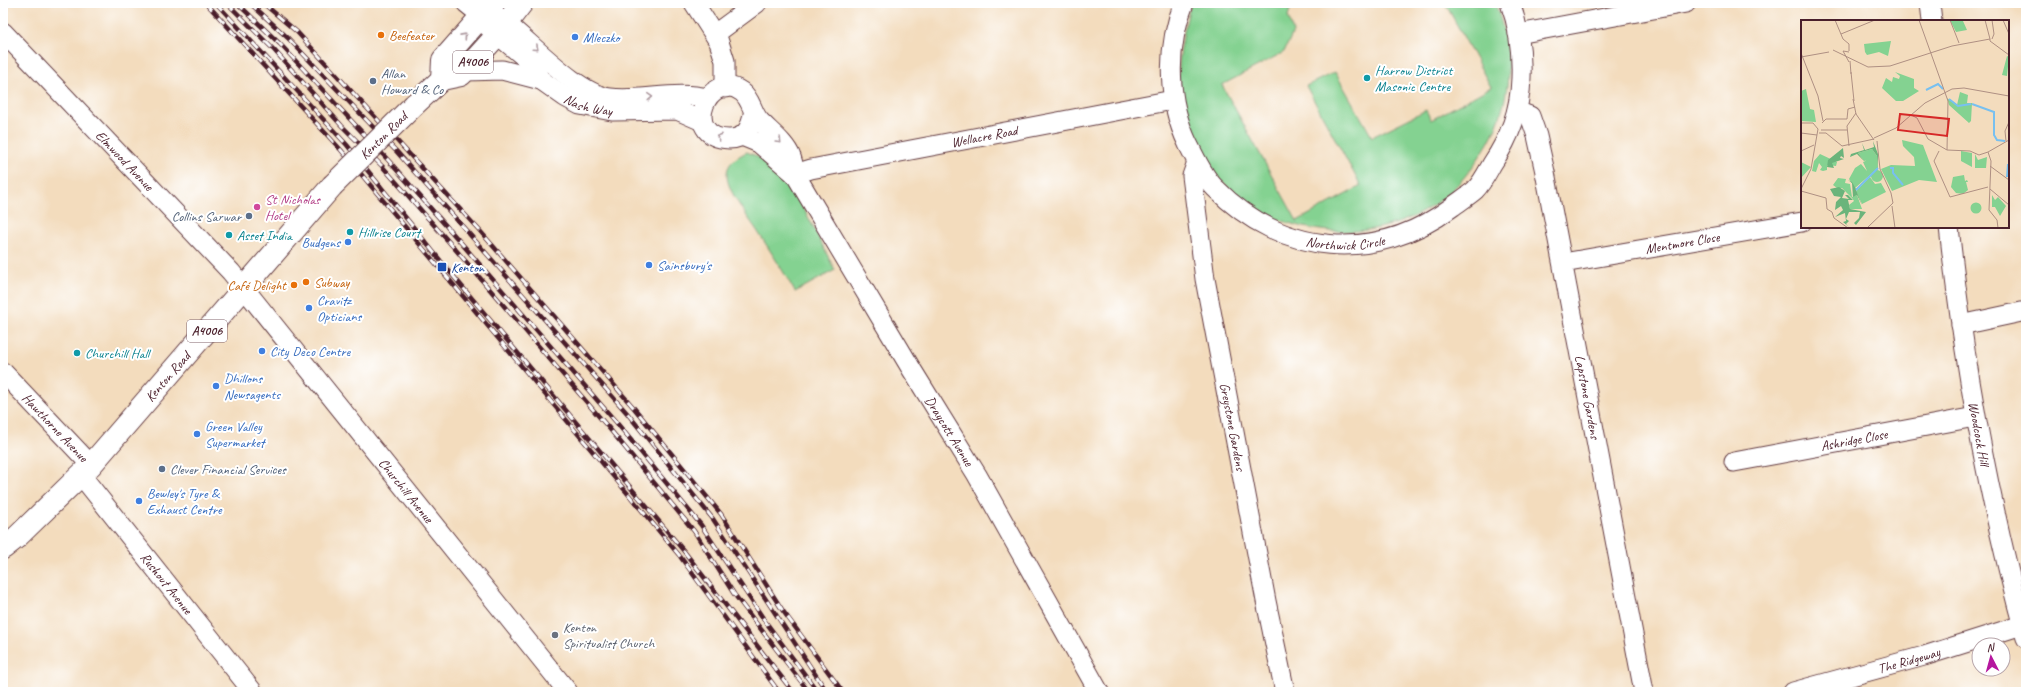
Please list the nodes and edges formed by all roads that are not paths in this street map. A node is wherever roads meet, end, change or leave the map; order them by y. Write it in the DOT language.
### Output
graph roads {
  1 [pos="522,3"];
  2 [pos="694,3"];
  3 [pos="757,3"];
  4 [pos="1184,3"];
  5 [pos="1510,3"];
  6 [pos="1686,3"];
  7 [pos="1930,3"];
  8 [pos="482,10"];
  9 [pos="1932,20"];
  10 [pos="502,28"];
  11 [pos="3,32"];
  12 [pos="714,34"];
  13 [pos="1518,34"];
  14 [pos="466,70"];
  15 [pos="442,79"];
  16 [pos="541,80"];
  17 [pos="725,88"];
  18 [pos="707,98"];
  19 [pos="1173,100"];
  20 [pos="1517,111"];
  21 [pos="753,114"];
  22 [pos="702,121"];
  23 [pos="742,136"];
  24 [pos="1197,162"];
  25 [pos="803,172"];
  26 [pos="1801,222"];
  27 [pos="1949,228"];
  28 [pos="1563,263"];
  29 [pos="245,289"];
  30 [pos="2026,312"];
  31 [pos="1961,326"];
  32 [pos="3,372"];
  33 [pos="1975,417"];
  34 [pos="1734,462"];
  35 [pos="86,470"];
  36 [pos="3,548"];
  37 [pos="2024,631"];
  38 [pos="253,692"];
  39 [pos="568,692"];
  40 [pos="1099,692"];
  41 [pos="1285,692"];
  42 [pos="1644,692"];
  43 [pos="1793,692"];
  1 -- 10 [label="main road, A4006"];
  2 -- 12 [label="street"];
  3 -- 12 [label="street"];
  4 -- 19 [label="street, Northwick Circle"];
  5 -- 13 [label="street, Northwick Circle"];
  6 -- 13 [label="street"];
  7 -- 9 [label="street"];
  8 -- 10 [label="street"];
  15 -- 8 [label="main road, A4006, one-way"];
  10 -- 14 [label="main road, A4006"];
  10 -- 16 [label="street, Nash Way"];
  10 -- 18 [label="street, Nash Way, one-way"];
  11 -- 29 [label="street, Elmwood Avenue"];
  12 -- 17 [label="street"];
  13 -- 20 [label="street, Northwick Circle"];
  14 -- 15 [label="main road, A4006"];
  14 -- 16 [label="street"];
  15 -- 29 [label="main road, Kenton Road / A4006, bridge"];
  16 -- 22 [label="street, Nash Way"];
  17 -- 18 [label="street"];
  17 -- 21 [label="street, Draycott Avenue"];
  18 -- 22 [label="street"];
  19 -- 24 [label="street, Northwick Circle"];
  19 -- 25 [label="street, Wellacre Road"];
  20 -- 24 [label="street, Northwick Circle"];
  20 -- 28 [label="street, Lapstone Gardens"];
  21 -- 23 [label="street"];
  21 -- 25 [label="street, Draycott Avenue, one-way"];
  23 -- 22 [label="street, Draycott Avenue, one-way"];
  23 -- 25 [label="street, Draycott Avenue"];
  24 -- 41 [label="street, Greystone Gardens"];
  25 -- 40 [label="street, Draycott Avenue"];
  26 -- 28 [label="street, Mentmore Close"];
  27 -- 31 [label="street, Woodcock Hill"];
  28 -- 42 [label="street, Lapstone Gardens"];
  29 -- 35 [label="main road, Kenton Road / A4006"];
  29 -- 39 [label="street, Churchill Avenue"];
  30 -- 31 [label="street"];
  31 -- 33 [label="street, Woodcock Hill"];
  32 -- 35 [label="street, Hawthorne Avenue"];
  33 -- 34 [label="street, Ashridge Close"];
  33 -- 37 [label="street, Woodcock Hill"];
  35 -- 36 [label="main road, Kenton Road / A4006"];
  35 -- 38 [label="street, Rushout Avenue"];
  37 -- 43 [label="street, The Ridgeway"];
}
